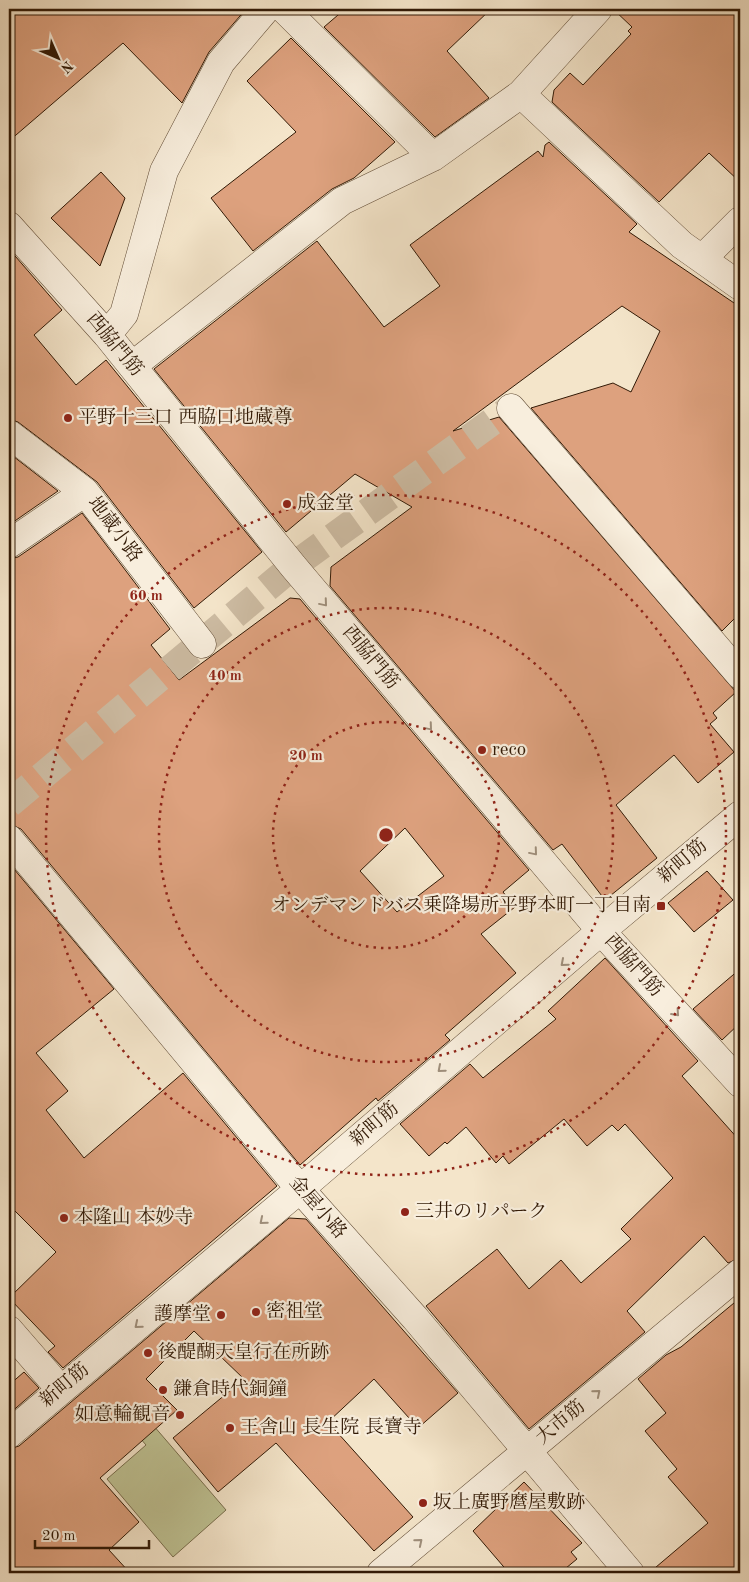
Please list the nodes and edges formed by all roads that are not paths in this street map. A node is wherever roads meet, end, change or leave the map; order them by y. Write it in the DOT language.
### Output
graph roads {
  1 [pos="266,9"];
  2 [pos="284,9"];
  3 [pos="598,9"];
  4 [pos="521,94"];
  5 [pos="433,158"];
  6 [pos="740,220"];
  7 [pos="9,226"];
  8 [pos="702,259"];
  9 [pos="740,286"];
  10 [pos="107,335"];
  11 [pos="132,366"];
  12 [pos="511,408"];
  13 [pos="9,434"];
  14 [pos="85,492"];
  15 [pos="9,544"];
  16 [pos="202,644"];
  17 [pos="740,675"];
  18 [pos="740,815"];
  19 [pos="9,840"];
  20 [pos="601,931"];
  21 [pos="740,1083"];
  22 [pos="300,1189"];
  23 [pos="740,1272"];
  24 [pos="9,1330"];
  25 [pos="61,1390"];
  26 [pos="9,1434"];
  27 [pos="528,1452"];
  28 [pos="381,1573"];
  29 [pos="630,1573"];
  1 -- 10 [label="street"];
  2 -- 5 [label="street"];
  3 -- 4 [label="street"];
  4 -- 5 [label="street"];
  4 -- 8 [label="street"];
  5 -- 11 [label="street"];
  6 -- 8 [label="street"];
  7 -- 10 [label="street, 西脇門筋"];
  8 -- 9 [label="street"];
  10 -- 11 [label="street, 西脇門筋"];
  11 -- 20 [label="street, 西脇門筋, one-way"];
  12 -- 17 [label="street"];
  13 -- 14 [label="street, 地蔵小路"];
  14 -- 15 [label="street"];
  14 -- 16 [label="street, 地蔵小路"];
  18 -- 20 [label="street, 新町筋"];
  19 -- 22 [label="street, 金屋小路"];
  20 -- 21 [label="street, 西脇門筋, one-way"];
  20 -- 22 [label="street, 新町筋, one-way"];
  22 -- 25 [label="street, 新町筋, one-way"];
  22 -- 27 [label="street, 金屋小路"];
  27 -- 23 [label="street, 大市筋, one-way"];
  24 -- 25 [label="street"];
  25 -- 26 [label="street, 新町筋"];
  28 -- 27 [label="street, 大市筋, one-way"];
  27 -- 29 [label="street, 金屋小路"];
}
